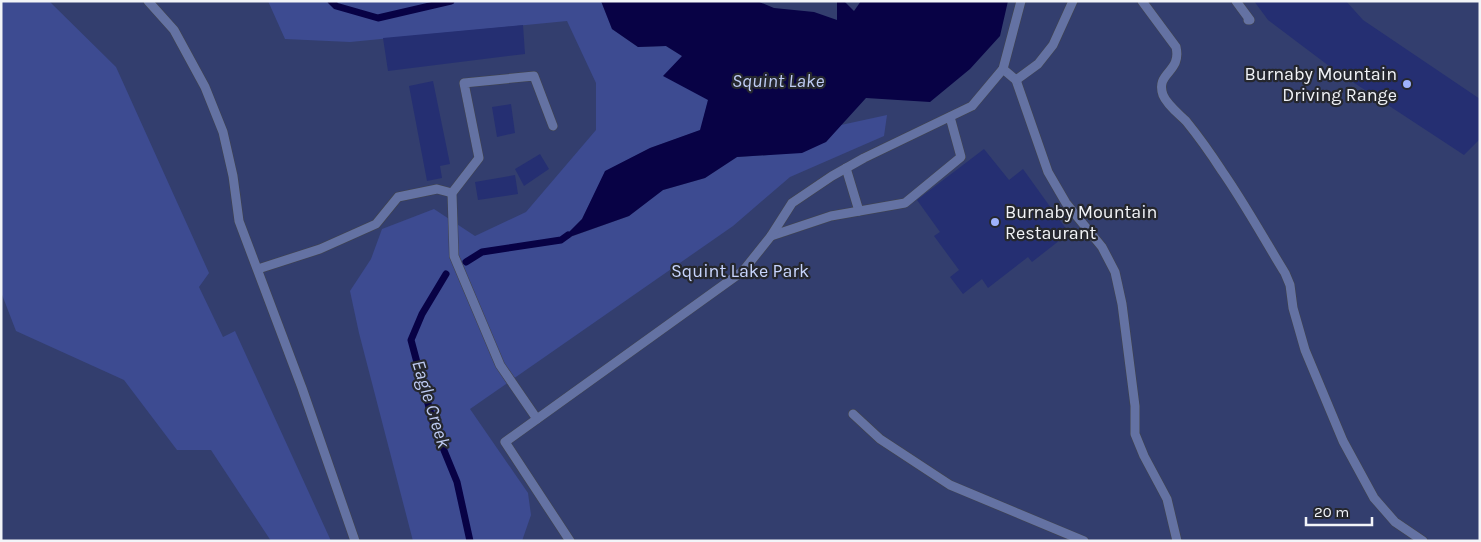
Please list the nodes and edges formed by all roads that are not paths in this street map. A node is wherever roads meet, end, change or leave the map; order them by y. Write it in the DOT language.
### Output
graph roads {
  1 [pos="148,1"];
  2 [pos="1021,1"];
  3 [pos="1073,1"];
  4 [pos="1142,1"];
  5 [pos="1236,1"];
  6 [pos="1248,20"];
  7 [pos="1002,69"];
  8 [pos="1016,80"];
  9 [pos="950,116"];
  10 [pos="553,126"];
  11 [pos="846,168"];
  12 [pos="452,193"];
  13 [pos="859,211"];
  14 [pos="772,236"];
  15 [pos="258,270"];
  16 [pos="853,414"];
  17 [pos="536,419"];
  18 [pos="356,541"];
  19 [pos="570,541"];
  20 [pos="1084,541"];
  21 [pos="1177,541"];
  22 [pos="1423,541"];
  1 -- 15 [label="lane"];
  2 -- 7 [label="lane"];
  3 -- 8 [label="lane"];
  4 -- 22 [label="lane"];
  5 -- 6 [label="lane"];
  7 -- 8 [label="lane"];
  7 -- 9 [label="lane"];
  8 -- 21 [label="lane"];
  9 -- 11 [label="lane"];
  9 -- 13 [label="lane"];
  10 -- 12 [label="lane"];
  11 -- 13 [label="lane"];
  11 -- 14 [label="lane"];
  12 -- 15 [label="lane"];
  12 -- 17 [label="lane"];
  13 -- 14 [label="lane"];
  14 -- 17 [label="lane"];
  15 -- 18 [label="lane"];
  16 -- 20 [label="lane"];
  17 -- 19 [label="lane"];
}
